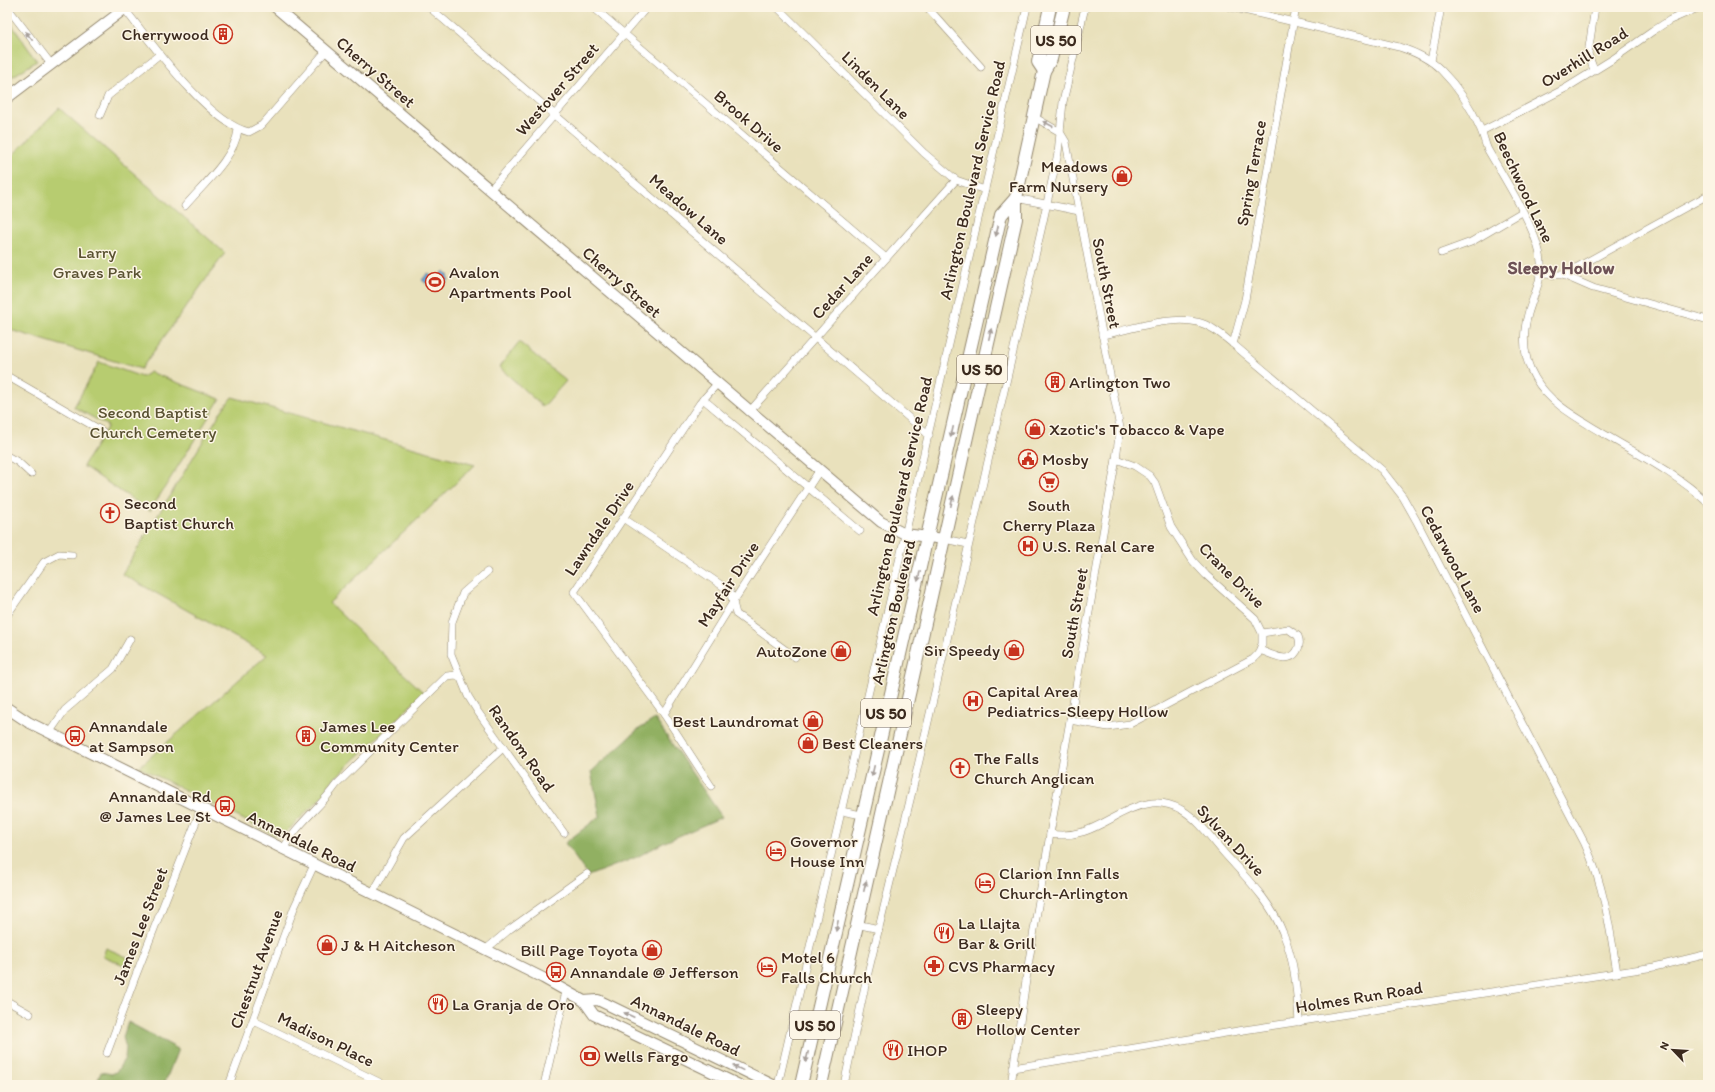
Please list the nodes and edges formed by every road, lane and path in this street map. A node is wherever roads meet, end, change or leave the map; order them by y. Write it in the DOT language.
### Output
graph roads {
  1 [pos="7,7"];
  2 [pos="275,7"];
  3 [pos="429,7"];
  4 [pos="593,7"];
  5 [pos="647,7"];
  6 [pos="777,7"];
  7 [pos="926,7"];
  8 [pos="1027,7"];
  9 [pos="1050,7"];
  10 [pos="1064,7"];
  11 [pos="1085,7"];
  12 [pos="1231,7"];
  13 [pos="1296,7"];
  14 [pos="1441,7"];
  15 [pos="1595,7"];
  16 [pos="1700,7"];
  17 [pos="125,8"];
  18 [pos="1294,22"];
  19 [pos="624,33"];
  20 [pos="326,51"];
  21 [pos="160,54"];
  22 [pos="1431,61"];
  23 [pos="52,64"];
  24 [pos="981,67"];
  25 [pos="1594,70"];
  26 [pos="1044,71"];
  27 [pos="7,83"];
  28 [pos="10,95"];
  29 [pos="100,114"];
  30 [pos="555,114"];
  31 [pos="1034,117"];
  32 [pos="238,130"];
  33 [pos="1482,131"];
  34 [pos="1060,132"];
  35 [pos="956,180"];
  36 [pos="490,190"];
  37 [pos="985,190"];
  38 [pos="1708,195"];
  39 [pos="1016,198"];
  40 [pos="1046,204"];
  41 [pos="185,206"];
  42 [pos="1079,211"];
  43 [pos="1522,212"];
  44 [pos="1441,253"];
  45 [pos="886,258"];
  46 [pos="1541,274"];
  47 [pos="1563,275"];
  48 [pos="1708,320"];
  49 [pos="1102,335"];
  50 [pos="816,337"];
  51 [pos="1233,344"];
  52 [pos="7,376"];
  53 [pos="717,384"];
  54 [pos="703,399"];
  55 [pos="749,412"];
  56 [pos="102,430"];
  57 [pos="929,435"];
  58 [pos="7,456"];
  59 [pos="1116,459"];
  60 [pos="819,471"];
  61 [pos="31,474"];
  62 [pos="809,487"];
  63 [pos="1708,503"];
  64 [pos="623,518"];
  65 [pos="860,531"];
  66 [pos="905,534"];
  67 [pos="928,538"];
  68 [pos="944,540"];
  69 [pos="968,544"];
  70 [pos="72,555"];
  71 [pos="487,572"];
  72 [pos="733,602"];
  73 [pos="7,615"];
  74 [pos="1262,633"];
  75 [pos="130,639"];
  76 [pos="1260,650"];
  77 [pos="795,656"];
  78 [pos="460,677"];
  79 [pos="7,708"];
  80 [pos="664,714"];
  81 [pos="1070,720"];
  82 [pos="49,733"];
  83 [pos="503,748"];
  84 [pos="711,786"];
  85 [pos="201,810"];
  86 [pos="841,811"];
  87 [pos="862,815"];
  88 [pos="564,833"];
  89 [pos="1050,834"];
  90 [pos="283,850"];
  91 [pos="314,865"];
  92 [pos="587,874"];
  93 [pos="372,894"];
  94 [pos="856,924"];
  95 [pos="878,929"];
  96 [pos="485,950"];
  97 [pos="1708,954"];
  98 [pos="1618,973"];
  99 [pos="566,991"];
  100 [pos="7,1001"];
  101 [pos="584,1001"];
  102 [pos="30,1014"];
  103 [pos="254,1021"];
  104 [pos="1299,1022"];
  105 [pos="107,1053"];
  106 [pos="1013,1068"];
  107 [pos="229,1085"];
  108 [pos="384,1085"];
  109 [pos="544,1085"];
  110 [pos="739,1085"];
  111 [pos="773,1085"];
  112 [pos="778,1085"];
  113 [pos="801,1085"];
  114 [pos="821,1085"];
  115 [pos="844,1085"];
  116 [pos="1011,1085"];
  23 -- 1 [label="street, one-way"];
  2 -- 20 [label="main road, Cherry Street"];
  3 -- 30 [label="street, Meadow Lane"];
  4 -- 19 [label="street, Brook Drive"];
  5 -- 19 [label="street, Westover Street"];
  6 -- 35 [label="street, Linden Lane"];
  7 -- 24 [label="street"];
  8 -- 37 [label="street, Arlington Boulevard Service Road"];
  9 -- 26 [label="highway, Arlington Boulevard / US 50"];
  10 -- 26 [label="highway, Arlington Boulevard / US 50"];
  11 -- 34 [label="street"];
  12 -- 18 [label="street, Beechwood Lane"];
  13 -- 18 [label="street, Spring Terrace"];
  14 -- 22 [label="street"];
  15 -- 25 [label="street"];
  16 -- 25 [label="street, Overhill Road"];
  17 -- 21 [label="street"];
  17 -- 23 [label="main road"];
  18 -- 22 [label="street, Beechwood Lane"];
  18 -- 51 [label="street, Spring Terrace"];
  19 -- 30 [label="street, Westover Street"];
  19 -- 45 [label="street, Brook Drive"];
  20 -- 32 [label="street"];
  20 -- 36 [label="main road, Cherry Street"];
  21 -- 29 [label="street"];
  21 -- 32 [label="street"];
  22 -- 33 [label="street, Beechwood Lane"];
  23 -- 28 [label="main road"];
  25 -- 33 [label="street, Overhill Road"];
  26 -- 31 [label="highway, Arlington Boulevard / US 50"];
  27 -- 28 [label="street"];
  30 -- 36 [label="street, Westover Street"];
  30 -- 50 [label="street, Meadow Lane"];
  34 -- 31 [label="street, one-way"];
  31 -- 39 [label="highway, Arlington Boulevard / US 50"];
  32 -- 41 [label="street"];
  33 -- 43 [label="street, Beechwood Lane"];
  34 -- 40 [label="street"];
  34 -- 42 [label="street, South Street"];
  35 -- 37 [label="street, Linden Lane"];
  35 -- 45 [label="street, Cedar Lane"];
  36 -- 53 [label="main road, Cherry Street"];
  37 -- 57 [label="street, Arlington Boulevard Service Road"];
  38 -- 47 [label="street"];
  39 -- 40 [label="street"];
  39 -- 67 [label="highway, Arlington Boulevard / US 50, one-way"];
  68 -- 39 [label="highway, Arlington Boulevard / US 50, one-way"];
  40 -- 42 [label="street"];
  40 -- 69 [label="street"];
  42 -- 49 [label="street, South Street"];
  43 -- 44 [label="street"];
  43 -- 46 [label="street, Beechwood Lane"];
  45 -- 50 [label="street, Cedar Lane"];
  46 -- 47 [label="street"];
  46 -- 63 [label="street, Beechwood Lane"];
  47 -- 48 [label="street"];
  49 -- 51 [label="street, Cedarwood Lane"];
  49 -- 59 [label="street, South Street"];
  50 -- 55 [label="street, Cedar Lane"];
  50 -- 57 [label="street, Meadow Lane"];
  51 -- 98 [label="street, Cedarwood Lane"];
  52 -- 56 [label="street"];
  53 -- 54 [label="street, Lawndale Drive"];
  53 -- 55 [label="main road, Cherry Street"];
  54 -- 62 [label="street"];
  54 -- 64 [label="street, Lawndale Drive"];
  55 -- 60 [label="main road, Cherry Street"];
  57 -- 66 [label="street, Arlington Boulevard Service Road"];
  58 -- 61 [label="street"];
  59 -- 74 [label="street, Crane Drive"];
  59 -- 81 [label="street, South Street"];
  60 -- 62 [label="street, Mayfair Drive"];
  60 -- 66 [label="main road, Cherry Street"];
  62 -- 65 [label="street"];
  62 -- 72 [label="street, Mayfair Drive"];
  64 -- 72 [label="street"];
  64 -- 80 [label="street, Lawndale Drive"];
  66 -- 67 [label="main road, Cherry Street"];
  66 -- 86 [label="street, Arlington Boulevard Service Road"];
  67 -- 68 [label="main road, Cherry Street"];
  67 -- 87 [label="highway, Arlington Boulevard / US 50, one-way"];
  68 -- 69 [label="street, Cherry Street"];
  94 -- 68 [label="highway, Arlington Boulevard / US 50, one-way"];
  69 -- 95 [label="street"];
  70 -- 73 [label="street"];
  71 -- 78 [label="street, Random Road"];
  72 -- 77 [label="street"];
  72 -- 80 [label="street, Mayfair Drive"];
  74 -- 76 [label="street, Crane Drive"];
  74 -- 76 [label="street"];
  75 -- 82 [label="street"];
  76 -- 81 [label="street"];
  78 -- 83 [label="street, Random Road"];
  78 -- 90 [label="street"];
  79 -- 82 [label="main road, Annandale Road"];
  80 -- 84 [label="street, Lawndale Drive"];
  81 -- 89 [label="street, South Street"];
  82 -- 85 [label="main road, Annandale Road"];
  83 -- 88 [label="street, Random Road"];
  83 -- 93 [label="street"];
  85 -- 90 [label="main road, Annandale Road"];
  85 -- 105 [label="street, James Lee Street"];
  86 -- 87 [label="street"];
  86 -- 112 [label="street, Arlington Boulevard Service Road"];
  87 -- 113 [label="highway, Arlington Boulevard / US 50, one-way"];
  89 -- 104 [label="street, Sylvan Drive"];
  89 -- 106 [label="street, South Street"];
  90 -- 91 [label="main road, Annandale Road"];
  91 -- 93 [label="main road, Annandale Road"];
  91 -- 103 [label="street, Chestnut Avenue"];
  92 -- 96 [label="street"];
  93 -- 96 [label="main road, Annandale Road"];
  94 -- 95 [label="street"];
  94 -- 114 [label="highway, Arlington Boulevard / US 50"];
  95 -- 115 [label="street"];
  96 -- 99 [label="main road, Annandale Road"];
  97 -- 98 [label="street, Holmes Run Road"];
  98 -- 104 [label="street, Holmes Run Road"];
  99 -- 101 [label="main road, Annandale Road"];
  99 -- 109 [label="street"];
  100 -- 102 [label="street"];
  101 -- 110 [label="main road, Annandale Road"];
  111 -- 101 [label="main road, Annandale Road, one-way"];
  103 -- 107 [label="street, Chestnut Avenue"];
  103 -- 108 [label="street, Madison Place"];
  104 -- 106 [label="street, Holmes Run Road"];
  106 -- 116 [label="street, South Street"];
}
